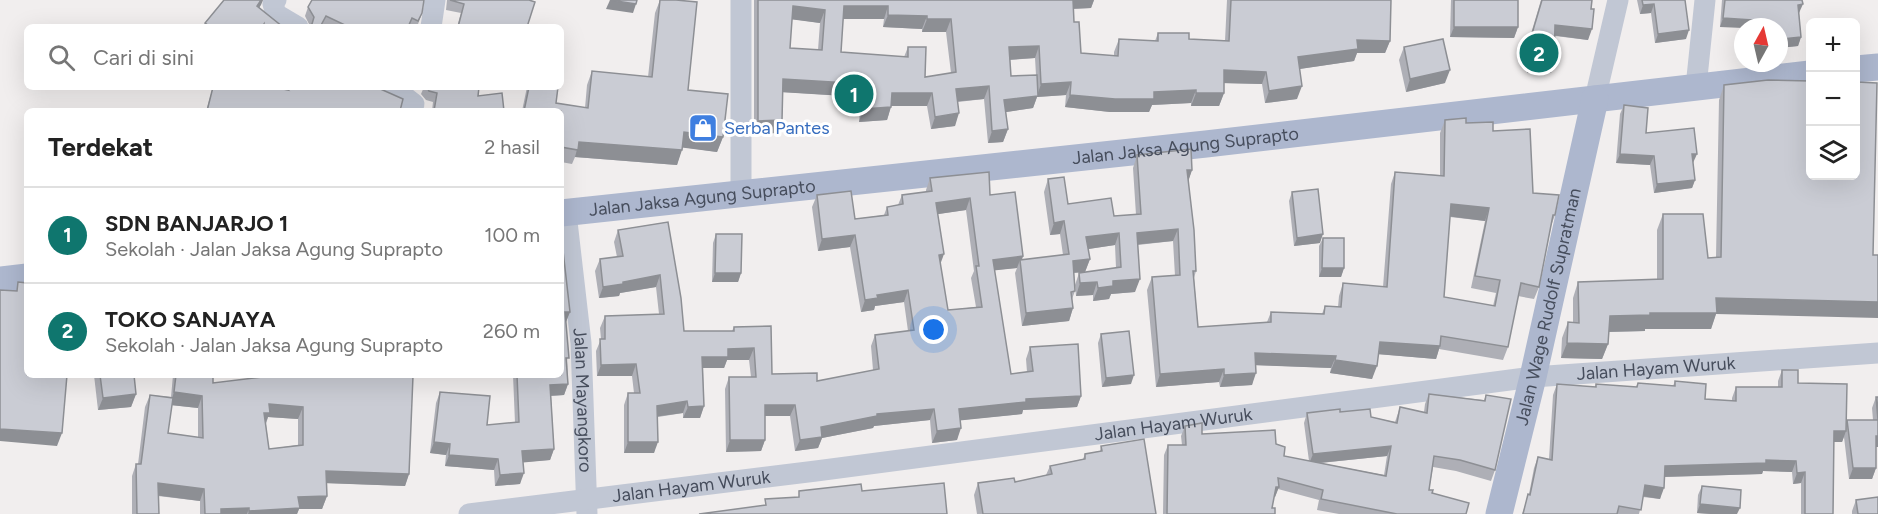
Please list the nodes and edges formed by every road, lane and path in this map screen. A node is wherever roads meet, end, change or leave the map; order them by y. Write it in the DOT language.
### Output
graph roads {
  1 [pos="276,0"];
  2 [pos="435,0"];
  3 [pos="741,0"];
  4 [pos="1618,0"];
  5 [pos="1705,0"];
  6 [pos="293,24"];
  7 [pos="431,24"];
  8 [pos="1878,67"];
  9 [pos="1860,69"];
  10 [pos="1806,74"];
  11 [pos="1696,87"];
  12 [pos="388,90"];
  13 [pos="1595,99"];
  14 [pos="415,100"];
  15 [pos="741,195"];
  16 [pos="564,213"];
  17 [pos="24,277"];
  18 [pos="0,280"];
  19 [pos="1878,353"];
  20 [pos="1533,377"];
  21 [pos="587,507"];
  22 [pos="469,514"];
  23 [pos="1499,514"];
  1 -- 6 [label="street"];
  2 -- 7 [label="street"];
  3 -- 15 [label="street"];
  4 -- 13 [label="street"];
  5 -- 11 [label="street"];
  8 -- 9 [label="main road"];
  10 -- 11 [label="main road, Jalan Jaksa Agung Suprapto"];
  11 -- 13 [label="main road, Jalan Jaksa Agung Suprapto"];
  12 -- 14 [label="street"];
  13 -- 15 [label="main road, Jalan Jaksa Agung Suprapto"];
  13 -- 20 [label="main road, Jalan Wage Rudolf Supratman"];
  15 -- 16 [label="main road, Jalan Jaksa Agung Suprapto"];
  16 -- 21 [label="street, Jalan Mayangkoro"];
  17 -- 18 [label="main road"];
  19 -- 20 [label="street, Jalan Hayam Wuruk"];
  20 -- 21 [label="street, Jalan Hayam Wuruk"];
  20 -- 23 [label="main road, Jalan Wage Rudolf Supratman"];
  21 -- 22 [label="street, Jalan Hayam Wuruk"];
}
